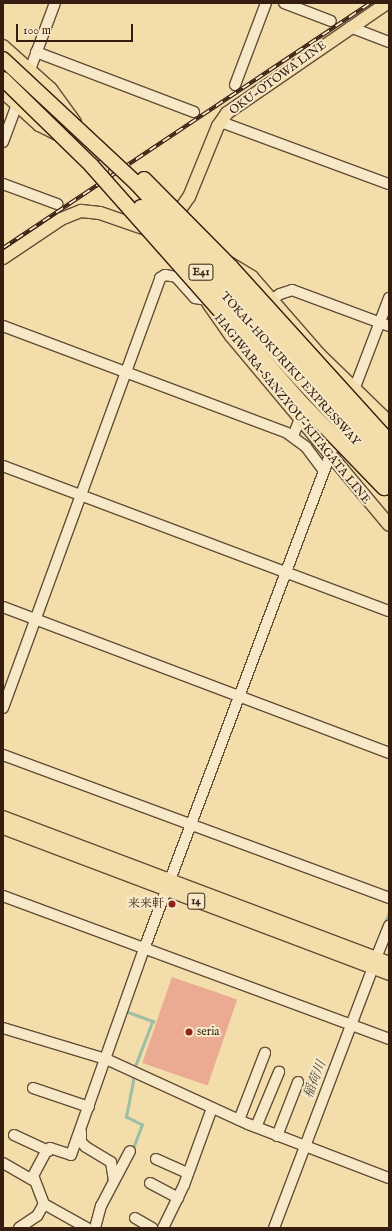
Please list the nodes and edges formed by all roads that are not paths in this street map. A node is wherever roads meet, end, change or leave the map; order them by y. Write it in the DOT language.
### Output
graph roads {
  1 [pos="55,3"];
  2 [pos="266,3"];
  3 [pos="284,3"];
  4 [pos="387,3"];
  5 [pos="331,21"];
  6 [pos="350,27"];
  7 [pos="389,42"];
  8 [pos="3,46"];
  9 [pos="36,52"];
  10 [pos="3,59"];
  11 [pos="30,69"];
  12 [pos="3,78"];
  13 [pos="235,84"];
  14 [pos="3,92"];
  15 [pos="16,104"];
  16 [pos="194,112"];
  17 [pos="63,113"];
  18 [pos="221,122"];
  19 [pos="3,142"];
  20 [pos="97,154"];
  21 [pos="3,184"];
  22 [pos="389,184"];
  23 [pos="57,204"];
  24 [pos="167,225"];
  25 [pos="3,258"];
  26 [pos="389,298"];
  27 [pos="206,300"];
  28 [pos="272,300"];
  29 [pos="385,324"];
  30 [pos="3,326"];
  31 [pos="231,336"];
  32 [pos="125,372"];
  33 [pos="354,390"];
  34 [pos="301,416"];
  35 [pos="389,422"];
  36 [pos="293,436"];
  37 [pos="389,441"];
  38 [pos="330,454"];
  39 [pos="389,458"];
  40 [pos="3,466"];
  41 [pos="324,471"];
  42 [pos="387,482"];
  43 [pos="81,496"];
  44 [pos="389,525"];
  45 [pos="286,571"];
  46 [pos="3,607"];
  47 [pos="389,611"];
  48 [pos="37,620"];
  49 [pos="239,697"];
  50 [pos="3,708"];
  51 [pos="389,753"];
  52 [pos="3,755"];
  53 [pos="3,817"];
  54 [pos="191,823"];
  55 [pos="3,828"];
  56 [pos="168,885"];
  57 [pos="3,896"];
  58 [pos="389,898"];
  59 [pos="389,924"];
  60 [pos="144,949"];
  61 [pos="389,962"];
  62 [pos="374,963"];
  63 [pos="389,974"];
  64 [pos="351,1025"];
  65 [pos="3,1028"];
  66 [pos="389,1039"];
  67 [pos="265,1052"];
  68 [pos="106,1059"];
  69 [pos="279,1072"];
  70 [pos="298,1082"];
  71 [pos="33,1088"];
  72 [pos="89,1107"];
  73 [pos="212,1108"];
  74 [pos="239,1120"];
  75 [pos="256,1127"];
  76 [pos="81,1130"];
  77 [pos="14,1135"];
  78 [pos="278,1136"];
  79 [pos="306,1146"];
  80 [pos="48,1151"];
  81 [pos="130,1151"];
  82 [pos="156,1159"];
  83 [pos="3,1163"];
  84 [pos="188,1173"];
  85 [pos="389,1178"];
  86 [pos="33,1180"];
  87 [pos="114,1180"];
  88 [pos="150,1183"];
  89 [pos="178,1198"];
  90 [pos="44,1204"];
  91 [pos="135,1218"];
  92 [pos="19,1228"];
  93 [pos="87,1228"];
  94 [pos="96,1228"];
  95 [pos="152,1228"];
  96 [pos="163,1228"];
  97 [pos="274,1228"];
  1 -- 9 [label="street"];
  2 -- 13 [label="street"];
  3 -- 5 [label="street"];
  4 -- 6 [label="main road, OKU-OTOWA LINE"];
  6 -- 7 [label="street"];
  6 -- 18 [label="main road, OKU-OTOWA LINE"];
  8 -- 11 [label="main road, HAGIWARA-SANZYOU-KITAGATA LINE"];
  9 -- 11 [label="street"];
  9 -- 16 [label="street"];
  10 -- 17 [label="highway, TOKAI-HOKURIKU EXPRESSWAY / E41, bridge"];
  11 -- 15 [label="street"];
  11 -- 20 [label="main road, HAGIWARA-SANZYOU-KITAGATA LINE"];
  12 -- 42 [label="highway, bridge"];
  14 -- 15 [label="main road, HAGIWARA-SANZYOU-KITAGATA LINE"];
  15 -- 19 [label="street"];
  15 -- 20 [label="main road, HAGIWARA-SANZYOU-KITAGATA LINE"];
  17 -- 37 [label="highway, bridge"];
  17 -- 39 [label="highway, TOKAI-HOKURIKU EXPRESSWAY / E41, bridge"];
  18 -- 22 [label="street"];
  18 -- 24 [label="main road, OKU-OTOWA LINE"];
  20 -- 24 [label="main road, HAGIWARA-SANZYOU-KITAGATA LINE"];
  21 -- 23 [label="street"];
  24 -- 25 [label="main road"];
  24 -- 27 [label="main road, HAGIWARA-SANZYOU-KITAGATA LINE"];
  24 -- 28 [label="main road, HAGIWARA-SANZYOU-KITAGATA LINE"];
  26 -- 29 [label="street"];
  27 -- 31 [label="main road, HAGIWARA-SANZYOU-KITAGATA LINE"];
  27 -- 32 [label="street"];
  28 -- 29 [label="street"];
  28 -- 31 [label="street"];
  28 -- 33 [label="main road, HAGIWARA-SANZYOU-KITAGATA LINE"];
  29 -- 33 [label="street"];
  30 -- 32 [label="street"];
  31 -- 34 [label="main road, HAGIWARA-SANZYOU-KITAGATA LINE"];
  32 -- 36 [label="street"];
  32 -- 43 [label="street"];
  33 -- 35 [label="main road, HAGIWARA-SANZYOU-KITAGATA LINE"];
  33 -- 38 [label="street"];
  34 -- 36 [label="street"];
  34 -- 38 [label="main road, HAGIWARA-SANZYOU-KITAGATA LINE"];
  36 -- 41 [label="street"];
  38 -- 41 [label="street"];
  38 -- 44 [label="main road, HAGIWARA-SANZYOU-KITAGATA LINE"];
  40 -- 43 [label="street"];
  41 -- 45 [label="street"];
  43 -- 45 [label="street"];
  43 -- 48 [label="street"];
  45 -- 47 [label="street"];
  45 -- 49 [label="street"];
  46 -- 48 [label="street"];
  48 -- 49 [label="street"];
  48 -- 50 [label="street"];
  49 -- 51 [label="street"];
  49 -- 54 [label="street"];
  52 -- 54 [label="street"];
  53 -- 56 [label="main road, 14"];
  54 -- 56 [label="street"];
  54 -- 58 [label="street"];
  55 -- 56 [label="main road, 14"];
  56 -- 60 [label="street"];
  56 -- 62 [label="main road, 14"];
  57 -- 60 [label="street"];
  59 -- 62 [label="street"];
  60 -- 64 [label="street"];
  60 -- 68 [label="street"];
  61 -- 62 [label="main road, 14"];
  62 -- 63 [label="main road, 14"];
  62 -- 64 [label="street"];
  64 -- 66 [label="street"];
  64 -- 79 [label="street"];
  65 -- 68 [label="street"];
  67 -- 74 [label="street"];
  68 -- 72 [label="street"];
  68 -- 73 [label="street"];
  69 -- 75 [label="street"];
  70 -- 78 [label="street"];
  71 -- 72 [label="street"];
  72 -- 76 [label="street"];
  73 -- 74 [label="street"];
  73 -- 84 [label="street"];
  74 -- 75 [label="street"];
  75 -- 78 [label="street"];
  76 -- 80 [label="street"];
  76 -- 87 [label="street"];
  77 -- 80 [label="street"];
  78 -- 79 [label="street"];
  79 -- 85 [label="street"];
  79 -- 97 [label="street"];
  80 -- 86 [label="street"];
  81 -- 87 [label="street"];
  82 -- 84 [label="street"];
  83 -- 86 [label="street"];
  84 -- 89 [label="street"];
  86 -- 90 [label="street"];
  87 -- 94 [label="street"];
  88 -- 89 [label="street"];
  89 -- 96 [label="street"];
  90 -- 92 [label="street"];
  90 -- 93 [label="street"];
  91 -- 95 [label="street"];
}
